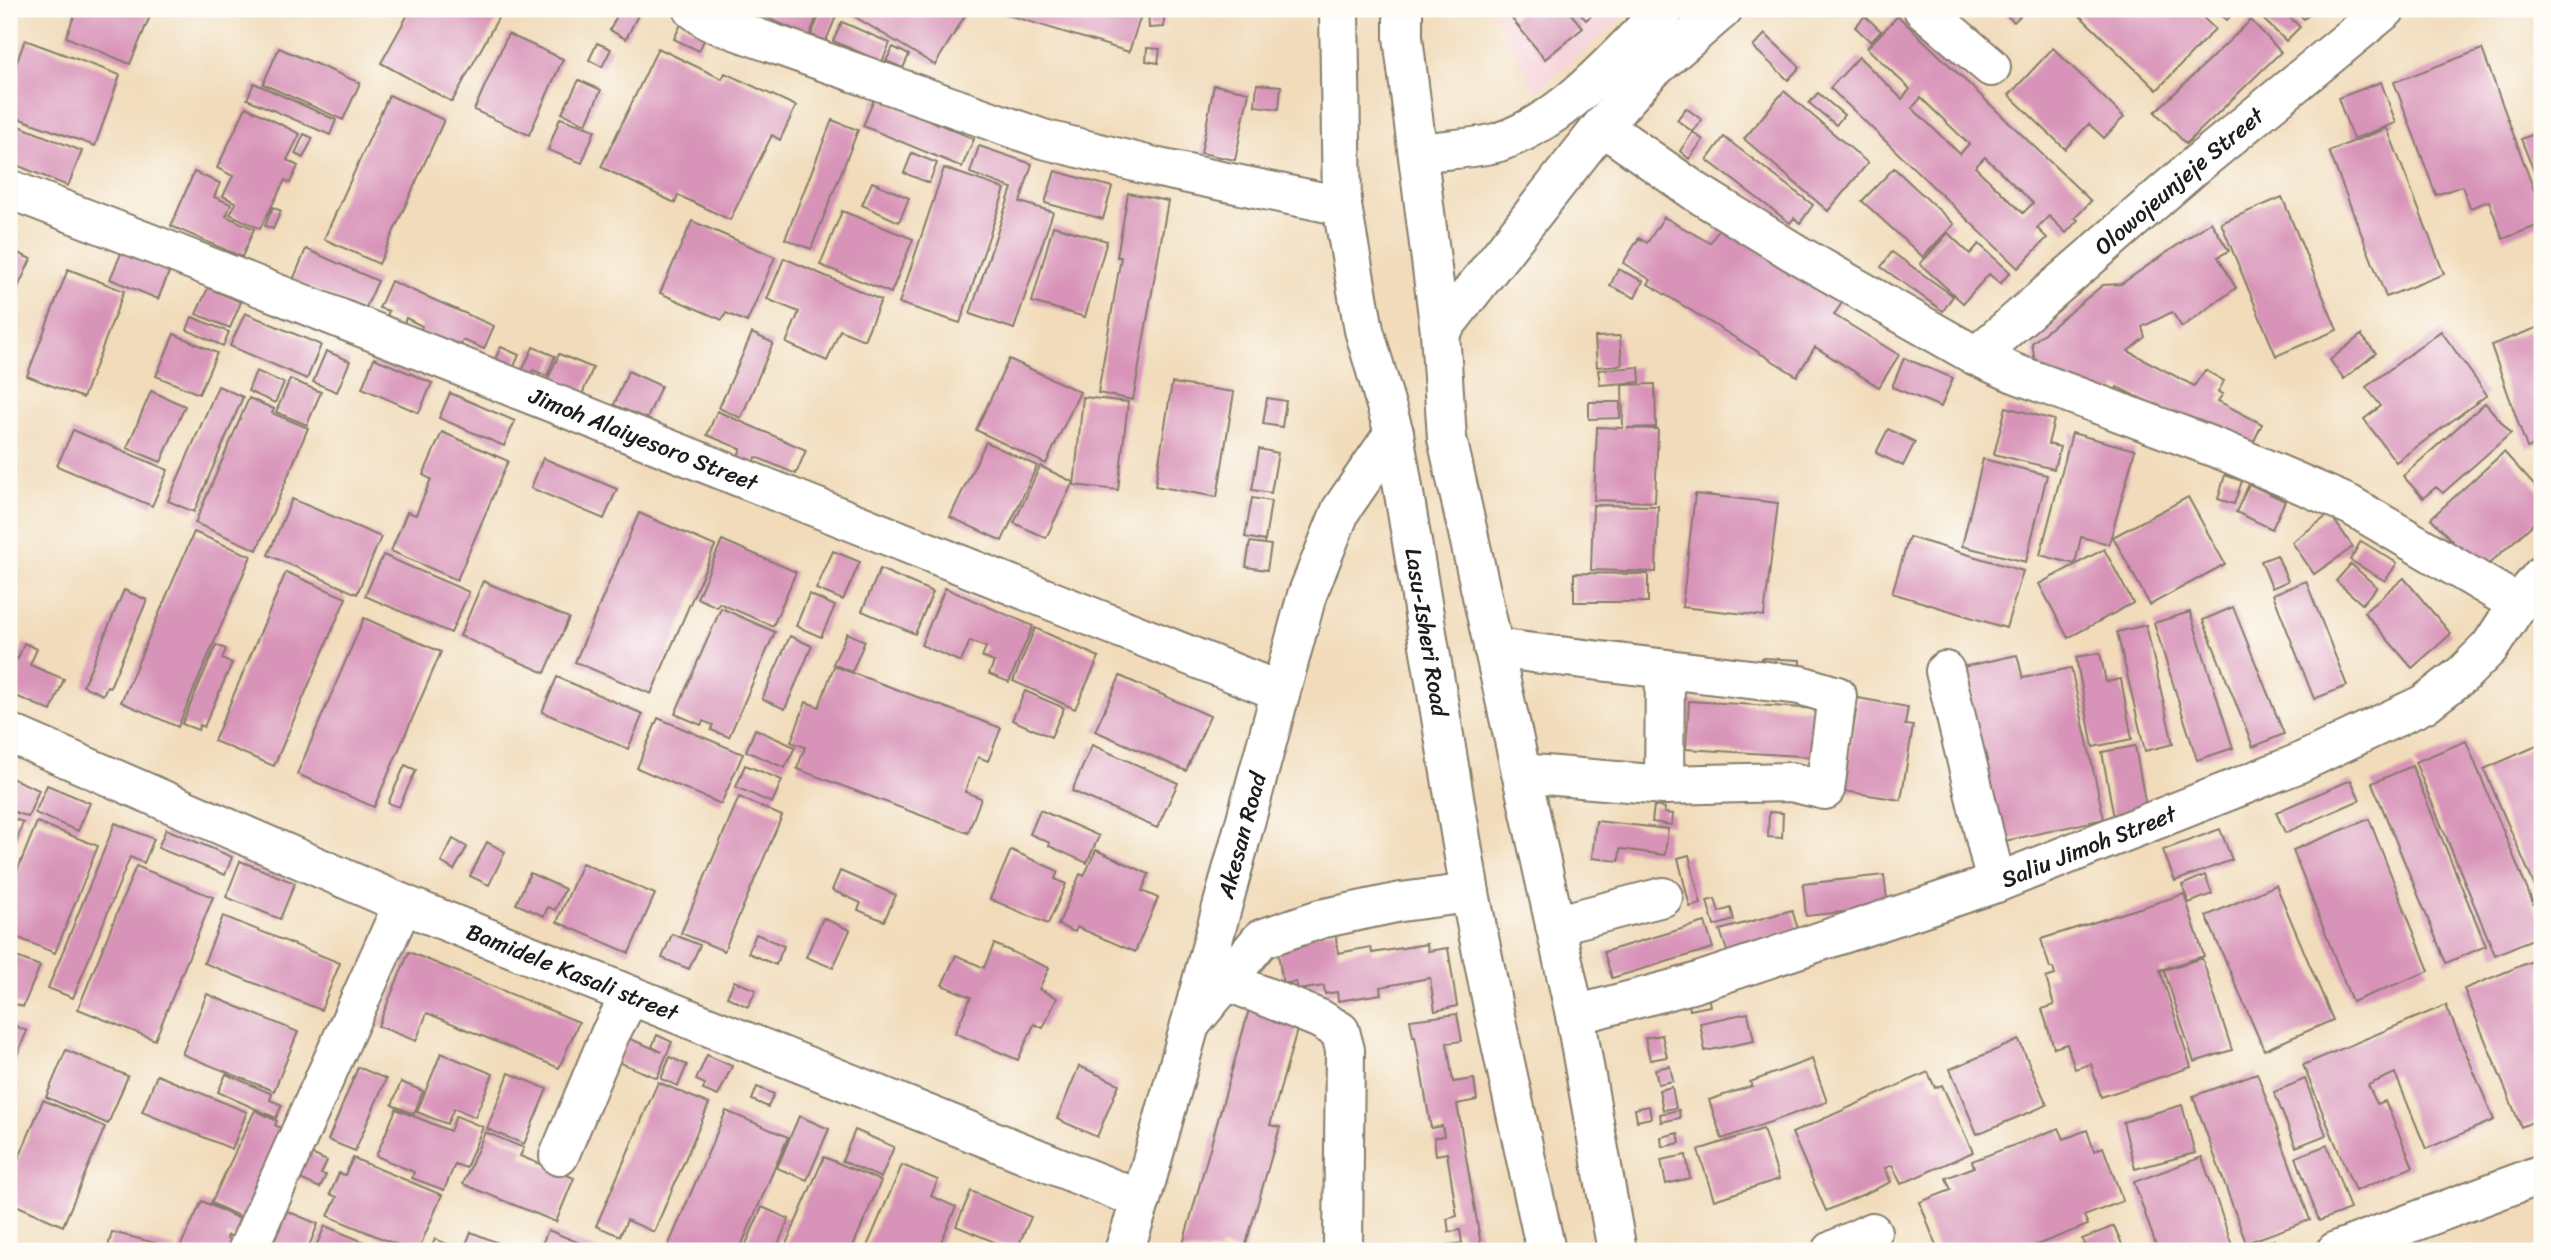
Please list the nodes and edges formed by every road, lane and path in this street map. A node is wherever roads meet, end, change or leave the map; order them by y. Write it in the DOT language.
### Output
graph roads {
  1 [pos="693,9"];
  2 [pos="1339,9"];
  3 [pos="1403,9"];
  4 [pos="1665,9"];
  5 [pos="1723,9"];
  6 [pos="1923,9"];
  7 [pos="2386,9"];
  8 [pos="1992,67"];
  9 [pos="1602,126"];
  10 [pos="1419,153"];
  11 [pos="9,189"];
  12 [pos="1342,206"];
  13 [pos="1440,331"];
  14 [pos="1976,356"];
  15 [pos="1394,433"];
  16 [pos="2542,575"];
  17 [pos="2518,604"];
  18 [pos="1493,648"];
  19 [pos="1665,669"];
  20 [pos="1945,671"];
  21 [pos="1279,691"];
  22 [pos="9,733"];
  23 [pos="1521,774"];
  24 [pos="1664,785"];
  25 [pos="1996,883"];
  26 [pos="1471,893"];
  27 [pos="1663,897"];
  28 [pos="403,904"];
  29 [pos="1555,925"];
  30 [pos="1227,981"];
  31 [pos="630,996"];
  32 [pos="1575,1015"];
  33 [pos="1190,1025"];
  34 [pos="559,1156"];
  35 [pos="2542,1174"];
  36 [pos="1141,1200"];
  37 [pos="1872,1232"];
  38 [pos="1343,1247"];
  39 [pos="247,1251"];
  40 [pos="1124,1251"];
  41 [pos="1546,1251"];
  42 [pos="1617,1251"];
  43 [pos="1832,1251"];
  44 [pos="2336,1251"];
  1 -- 12 [label="street"];
  2 -- 12 [label="street, Lasu-Isheri Road"];
  3 -- 10 [label="street"];
  4 -- 10 [label="street"];
  5 -- 9 [label="street"];
  6 -- 8 [label="street"];
  7 -- 14 [label="street, Olowojeunjeje Street"];
  9 -- 13 [label="street"];
  9 -- 14 [label="street"];
  10 -- 13 [label="street"];
  11 -- 21 [label="street, Jimoh Alaiyesoro Street"];
  12 -- 15 [label="street, Lasu-Isheri Road"];
  13 -- 18 [label="street"];
  14 -- 17 [label="street"];
  15 -- 21 [label="street, Akesan Road"];
  15 -- 26 [label="street, Lasu-Isheri Road"];
  16 -- 17 [label="street, Saliu Jimoh Street"];
  17 -- 25 [label="street, Saliu Jimoh Street"];
  18 -- 19 [label="street"];
  18 -- 23 [label="street"];
  19 -- 24 [label="street"];
  19 -- 24 [label="street"];
  20 -- 25 [label="street"];
  21 -- 33 [label="street, Akesan Road"];
  22 -- 28 [label="street, Bamidele Kasali street"];
  23 -- 24 [label="street"];
  23 -- 29 [label="street"];
  25 -- 32 [label="street, Saliu Jimoh Street"];
  26 -- 30 [label="street"];
  26 -- 41 [label="street, Lasu-Isheri Road"];
  27 -- 29 [label="street"];
  28 -- 31 [label="street, Bamidele Kasali street"];
  28 -- 39 [label="street"];
  29 -- 32 [label="street"];
  30 -- 33 [label="street"];
  30 -- 38 [label="street"];
  31 -- 34 [label="street"];
  31 -- 36 [label="street, Bamidele Kasali street"];
  32 -- 42 [label="street"];
  33 -- 36 [label="street, Akesan Road"];
  35 -- 44 [label="street"];
  36 -- 40 [label="street, Akesan Road"];
  37 -- 43 [label="street"];
}
